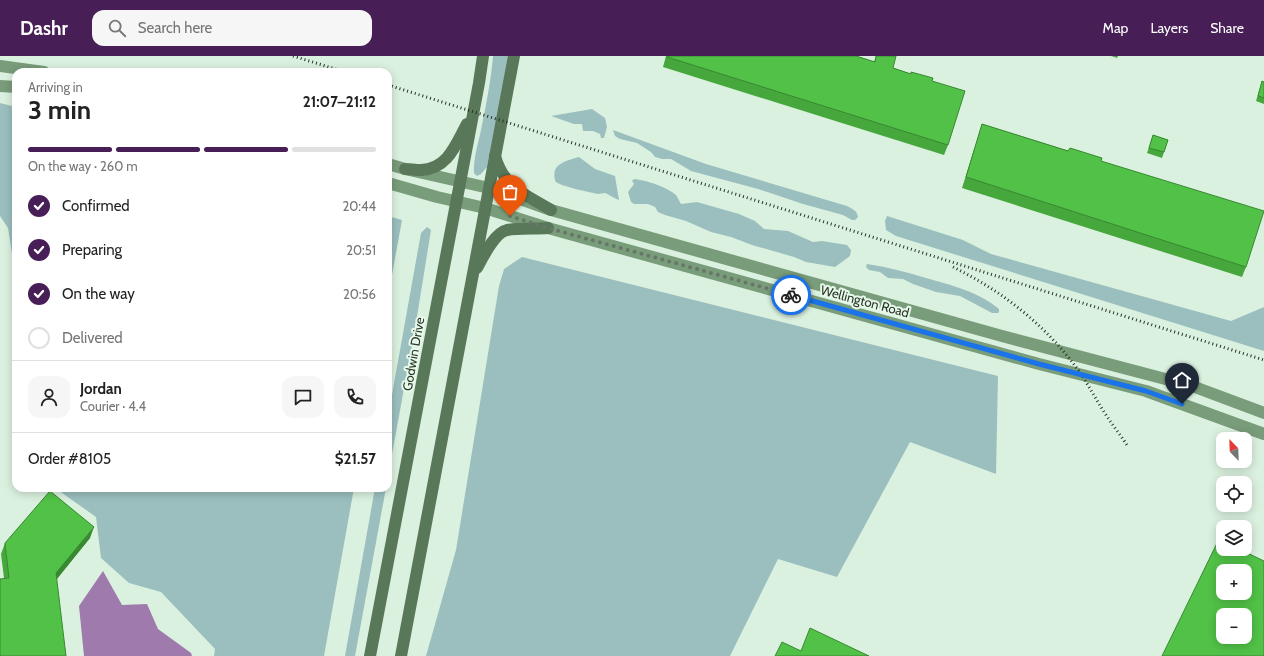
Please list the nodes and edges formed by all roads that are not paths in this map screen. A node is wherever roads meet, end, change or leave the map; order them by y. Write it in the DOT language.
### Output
graph roads {
  1 [pos="483,56"];
  2 [pos="514,56"];
  3 [pos="0,64"];
  4 [pos="19,68"];
  5 [pos="0,86"];
  6 [pos="12,87"];
  7 [pos="473,112"];
  8 [pos="495,156"];
  9 [pos="392,165"];
  10 [pos="405,169"];
  11 [pos="460,182"];
  12 [pos="392,184"];
  13 [pos="489,188"];
  14 [pos="456,201"];
  15 [pos="485,208"];
  16 [pos="551,210"];
  17 [pos="548,228"];
  18 [pos="472,276"];
  19 [pos="1264,413"];
  20 [pos="1264,434"];
  21 [pos="370,656"];
  22 [pos="401,656"];
  1 -- 7 [label="main road, Godwin Drive"];
  2 -- 8 [label="main road"];
  3 -- 4 [label="main road"];
  5 -- 6 [label="main road"];
  7 -- 10 [label="main road"];
  7 -- 11 [label="main road, Godwin Drive"];
  8 -- 13 [label="main road"];
  8 -- 16 [label="main road"];
  9 -- 10 [label="main road, Wellington Road"];
  10 -- 11 [label="main road, Wellington Road"];
  11 -- 13 [label="main road, Wellington Road"];
  11 -- 14 [label="main road, Godwin Drive"];
  12 -- 14 [label="main road, Wellington Road"];
  13 -- 15 [label="main road"];
  13 -- 16 [label="main road, Wellington Road"];
  14 -- 15 [label="main road, Wellington Road"];
  14 -- 21 [label="main road, Godwin Drive"];
  15 -- 17 [label="main road, Wellington Road"];
  15 -- 18 [label="main road"];
  16 -- 19 [label="main road, Wellington Road"];
  17 -- 18 [label="main road"];
  17 -- 20 [label="main road, Wellington Road"];
  18 -- 22 [label="main road"];
}
